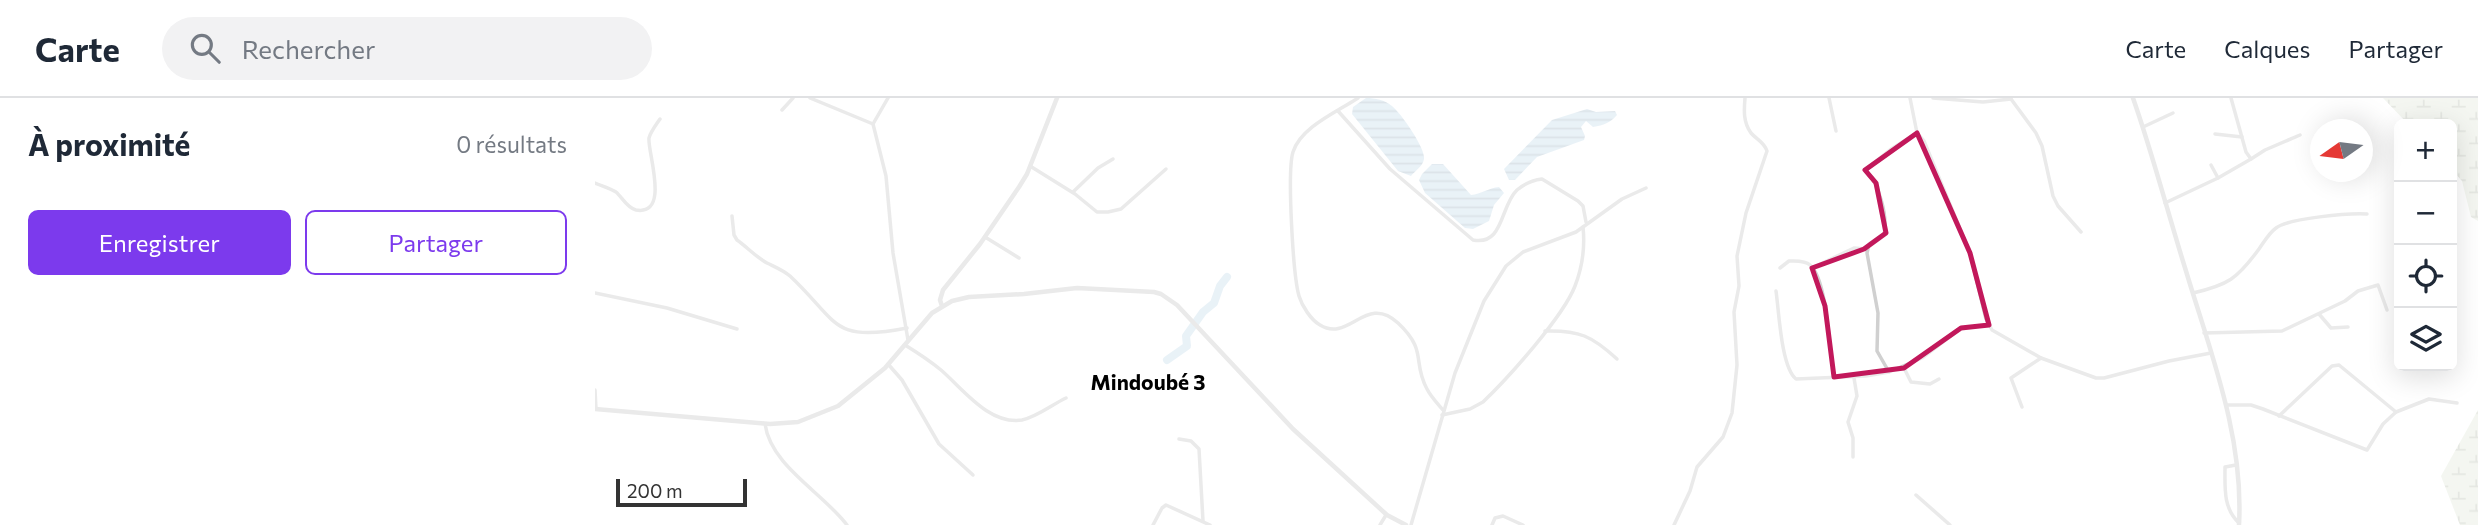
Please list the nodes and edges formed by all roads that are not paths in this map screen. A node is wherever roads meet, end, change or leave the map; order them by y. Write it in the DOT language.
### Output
graph roads {
  1 [pos="793,98"];
  2 [pos="810,98"];
  3 [pos="888,98"];
  4 [pos="1057,98"];
  5 [pos="1358,98"];
  6 [pos="1745,98"];
  7 [pos="1829,98"];
  8 [pos="1910,98"];
  9 [pos="1933,98"];
  10 [pos="2012,98"];
  11 [pos="2133,98"];
  12 [pos="2231,98"];
  13 [pos="1959,99"];
  14 [pos="782,110"];
  15 [pos="1338,111"];
  16 [pos="2173,113"];
  17 [pos="660,119"];
  18 [pos="873,124"];
  19 [pos="2143,127"];
  20 [pos="1836,131"];
  21 [pos="1917,133"];
  22 [pos="2215,134"];
  23 [pos="2301,135"];
  24 [pos="2242,137"];
  25 [pos="1113,159"];
  26 [pos="2251,159"];
  27 [pos="2211,165"];
  28 [pos="1030,166"];
  29 [pos="1166,169"];
  30 [pos="2218,178"];
  31 [pos="595,183"];
  32 [pos="1646,188"];
  33 [pos="1073,192"];
  34 [pos="2165,203"];
  35 [pos="2367,214"];
  36 [pos="732,216"];
  37 [pos="1584,225"];
  38 [pos="2081,232"];
  39 [pos="985,237"];
  40 [pos="1867,249"];
  41 [pos="1019,258"];
  42 [pos="1780,268"];
  43 [pos="1812,268"];
  44 [pos="1776,291"];
  45 [pos="595,293"];
  46 [pos="2193,293"];
  47 [pos="942,306"];
  48 [pos="2387,310"];
  49 [pos="2319,314"];
  50 [pos="1989,325"];
  51 [pos="2348,327"];
  52 [pos="907,328"];
  53 [pos="737,329"];
  54 [pos="1545,331"];
  55 [pos="2204,333"];
  56 [pos="907,344"];
  57 [pos="2211,353"];
  58 [pos="2041,358"];
  59 [pos="1617,359"];
  60 [pos="888,364"];
  61 [pos="1904,368"];
  62 [pos="1889,372"];
  63 [pos="1834,377"];
  64 [pos="1854,377"];
  65 [pos="1939,379"];
  66 [pos="595,390"];
  67 [pos="1066,398"];
  68 [pos="2457,403"];
  69 [pos="2226,405"];
  70 [pos="2022,407"];
  71 [pos="596,409"];
  72 [pos="2396,412"];
  73 [pos="1442,413"];
  74 [pos="2279,416"];
  75 [pos="765,424"];
  76 [pos="1179,439"];
  77 [pos="1853,457"];
  78 [pos="2238,465"];
  79 [pos="973,475"];
  80 [pos="1916,495"];
  81 [pos="1387,515"];
  82 [pos="1203,521"];
  83 [pos="2239,524"];
  84 [pos="847,525"];
  85 [pos="1153,525"];
  86 [pos="1210,525"];
  87 [pos="1380,525"];
  88 [pos="1409,525"];
  89 [pos="1492,525"];
  90 [pos="1523,525"];
  91 [pos="1674,525"];
  92 [pos="1950,525"];
  1 -- 14 [label="street"];
  2 -- 18 [label="street"];
  3 -- 18 [label="street"];
  4 -- 28 [label="street"];
  5 -- 15 [label="street"];
  6 -- 91 [label="street"];
  7 -- 20 [label="street"];
  8 -- 21 [label="street"];
  9 -- 13 [label="street"];
  10 -- 13 [label="street"];
  10 -- 38 [label="street"];
  11 -- 19 [label="street"];
  12 -- 24 [label="street"];
  15 -- 37 [label="street"];
  15 -- 73 [label="street"];
  16 -- 19 [label="street"];
  17 -- 31 [label="street"];
  18 -- 52 [label="street"];
  19 -- 34 [label="street"];
  21 -- 40 [label="street"];
  21 -- 50 [label="street"];
  22 -- 24 [label="street"];
  23 -- 26 [label="street"];
  24 -- 26 [label="street"];
  25 -- 33 [label="street"];
  26 -- 30 [label="street"];
  27 -- 30 [label="street"];
  28 -- 33 [label="street"];
  28 -- 39 [label="street"];
  29 -- 33 [label="street"];
  30 -- 34 [label="street"];
  32 -- 37 [label="street"];
  34 -- 46 [label="street"];
  35 -- 46 [label="street"];
  36 -- 52 [label="street"];
  37 -- 54 [label="street"];
  37 -- 73 [label="street"];
  39 -- 41 [label="street"];
  39 -- 47 [label="street"];
  40 -- 43 [label="street"];
  40 -- 62 [label="street"];
  42 -- 43 [label="street"];
  43 -- 63 [label="street"];
  44 -- 63 [label="street"];
  45 -- 53 [label="street"];
  46 -- 55 [label="street"];
  47 -- 56 [label="street"];
  47 -- 81 [label="street"];
  48 -- 49 [label="street"];
  49 -- 51 [label="street"];
  49 -- 55 [label="street"];
  50 -- 58 [label="street"];
  50 -- 61 [label="street"];
  52 -- 56 [label="street"];
  54 -- 59 [label="street"];
  54 -- 73 [label="street"];
  55 -- 57 [label="street"];
  56 -- 60 [label="street"];
  56 -- 67 [label="street"];
  57 -- 58 [label="street"];
  57 -- 69 [label="street"];
  58 -- 70 [label="street"];
  60 -- 75 [label="street"];
  60 -- 79 [label="street"];
  61 -- 62 [label="street"];
  61 -- 65 [label="street"];
  62 -- 64 [label="street"];
  63 -- 64 [label="street"];
  64 -- 77 [label="street"];
  66 -- 71 [label="street"];
  68 -- 72 [label="street"];
  69 -- 74 [label="street"];
  69 -- 78 [label="street"];
  71 -- 75 [label="street"];
  72 -- 74 [label="street"];
  72 -- 74 [label="street"];
  73 -- 88 [label="street"];
  75 -- 84 [label="street"];
  76 -- 82 [label="street"];
  78 -- 83 [label="street"];
  78 -- 83 [label="street"];
  80 -- 92 [label="street"];
  81 -- 87 [label="street"];
  81 -- 88 [label="street"];
  82 -- 85 [label="street"];
  82 -- 86 [label="street"];
  89 -- 90 [label="street"];
}
